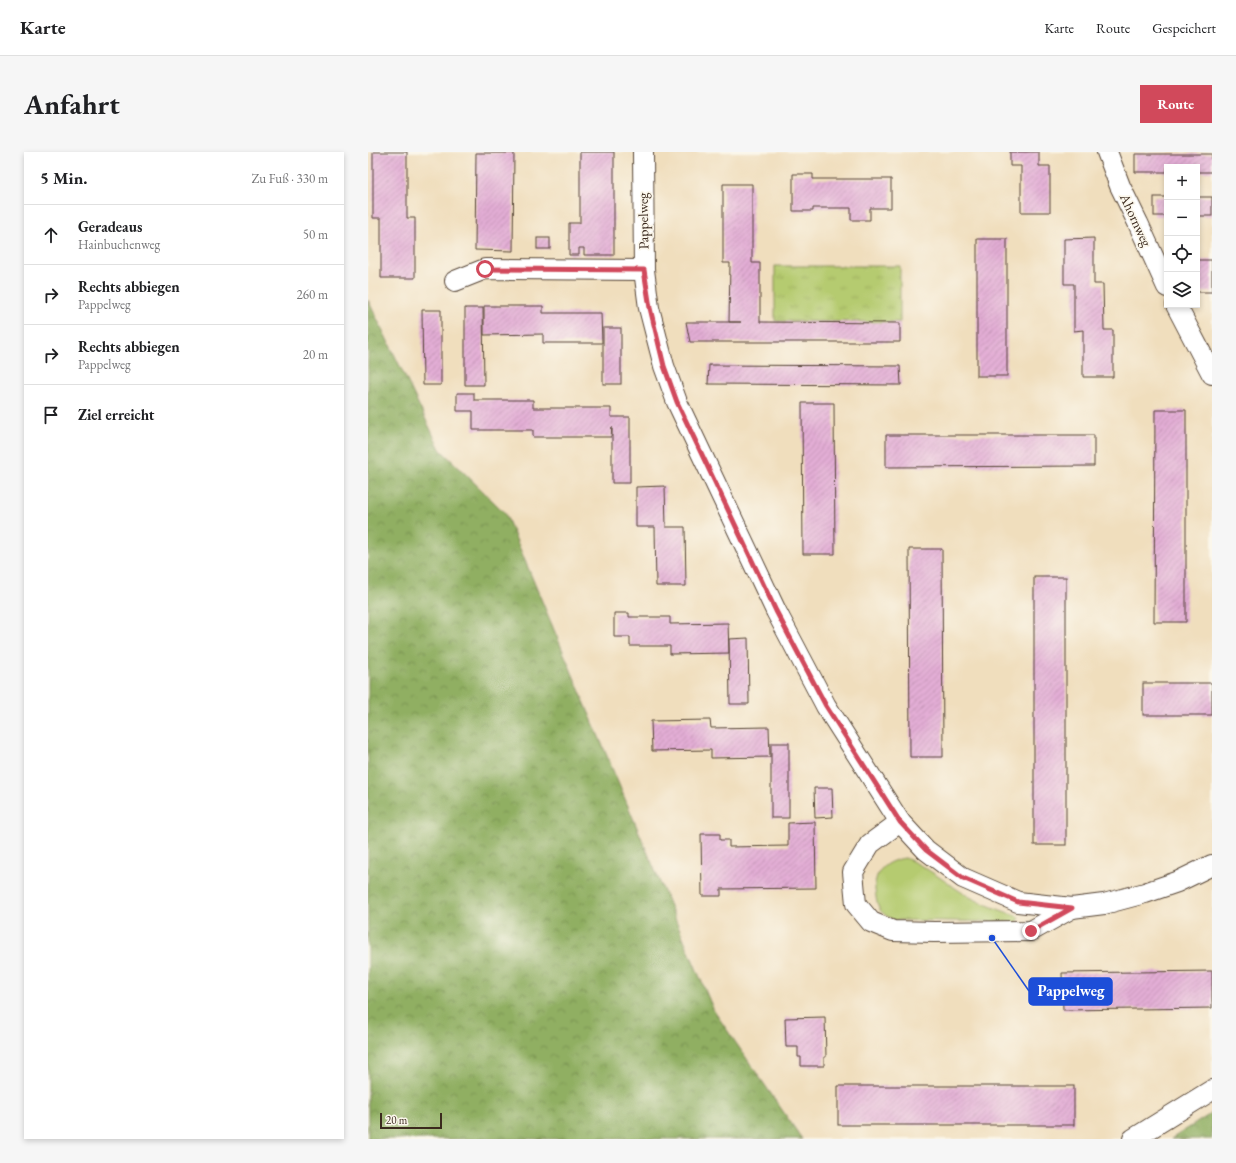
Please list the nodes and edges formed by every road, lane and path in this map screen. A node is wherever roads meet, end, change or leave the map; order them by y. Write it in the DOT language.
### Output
graph roads {
  1 [pos="643,152"];
  2 [pos="1107,152"];
  3 [pos="644,270"];
  4 [pos="1164,280"];
  5 [pos="455,281"];
  6 [pos="1178,308"];
  7 [pos="1212,374"];
  8 [pos="900,822"];
  9 [pos="1212,866"];
  10 [pos="1072,908"];
  11 [pos="1212,1090"];
  12 [pos="1133,1139"];
  1 -- 3 [label="street, Pappelweg"];
  2 -- 4 [label="street, Ahornweg"];
  3 -- 5 [label="street"];
  3 -- 8 [label="street, Pappelweg"];
  6 -- 7 [label="street"];
  8 -- 10 [label="street, Pappelweg"];
  8 -- 10 [label="street, Pappelweg"];
  9 -- 10 [label="street, Pappelweg"];
  11 -- 12 [label="street"];
}
